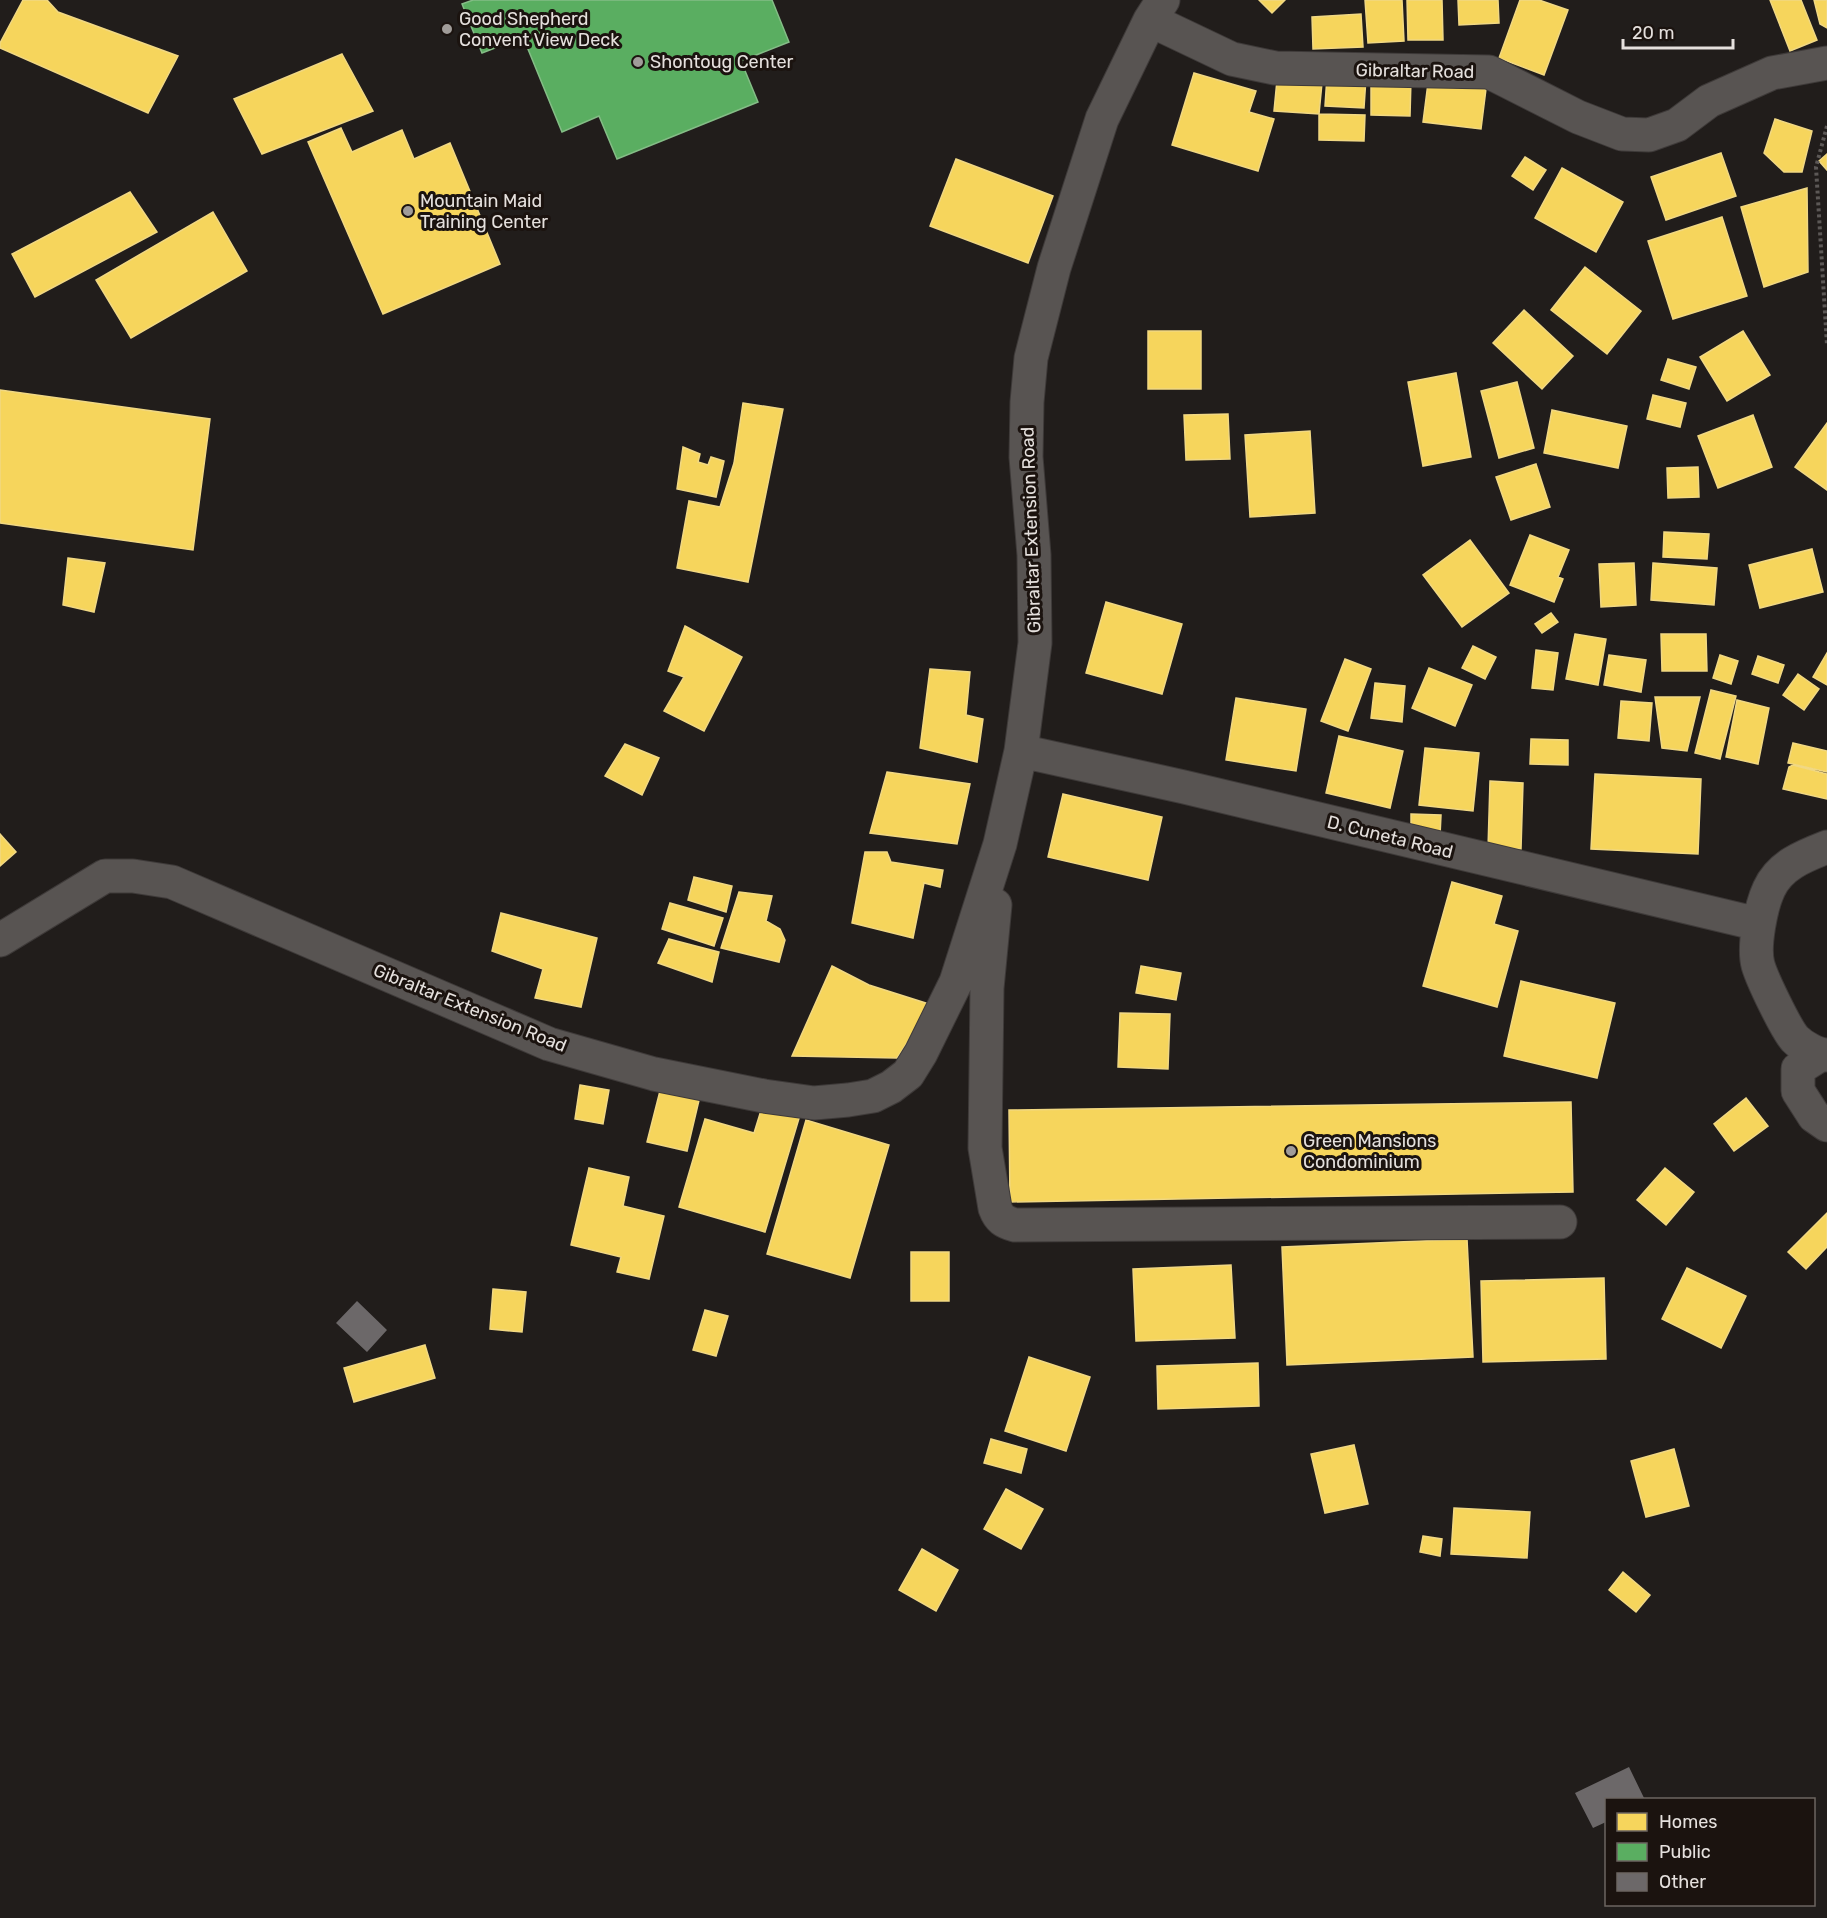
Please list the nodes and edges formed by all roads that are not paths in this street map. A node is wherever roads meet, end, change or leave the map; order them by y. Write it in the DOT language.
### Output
graph roads {
  1 [pos="1157,10"];
  2 [pos="1827,63"];
  3 [pos="1021,751"];
  4 [pos="1000,844"];
  5 [pos="1827,847"];
  6 [pos="1758,924"];
  7 [pos="0,940"];
  8 [pos="1823,1055"];
  9 [pos="1827,1125"];
  10 [pos="1560,1222"];
  1 -- 2 [label="street, Gibraltar Road"];
  1 -- 3 [label="street, Gibraltar Extension Road"];
  3 -- 4 [label="street, Gibraltar Extension Road"];
  3 -- 6 [label="street, D. Cuneta Road"];
  4 -- 7 [label="street, Gibraltar Extension Road"];
  4 -- 10 [label="street"];
  5 -- 6 [label="street"];
  6 -- 8 [label="street"];
  8 -- 9 [label="street"];
}
